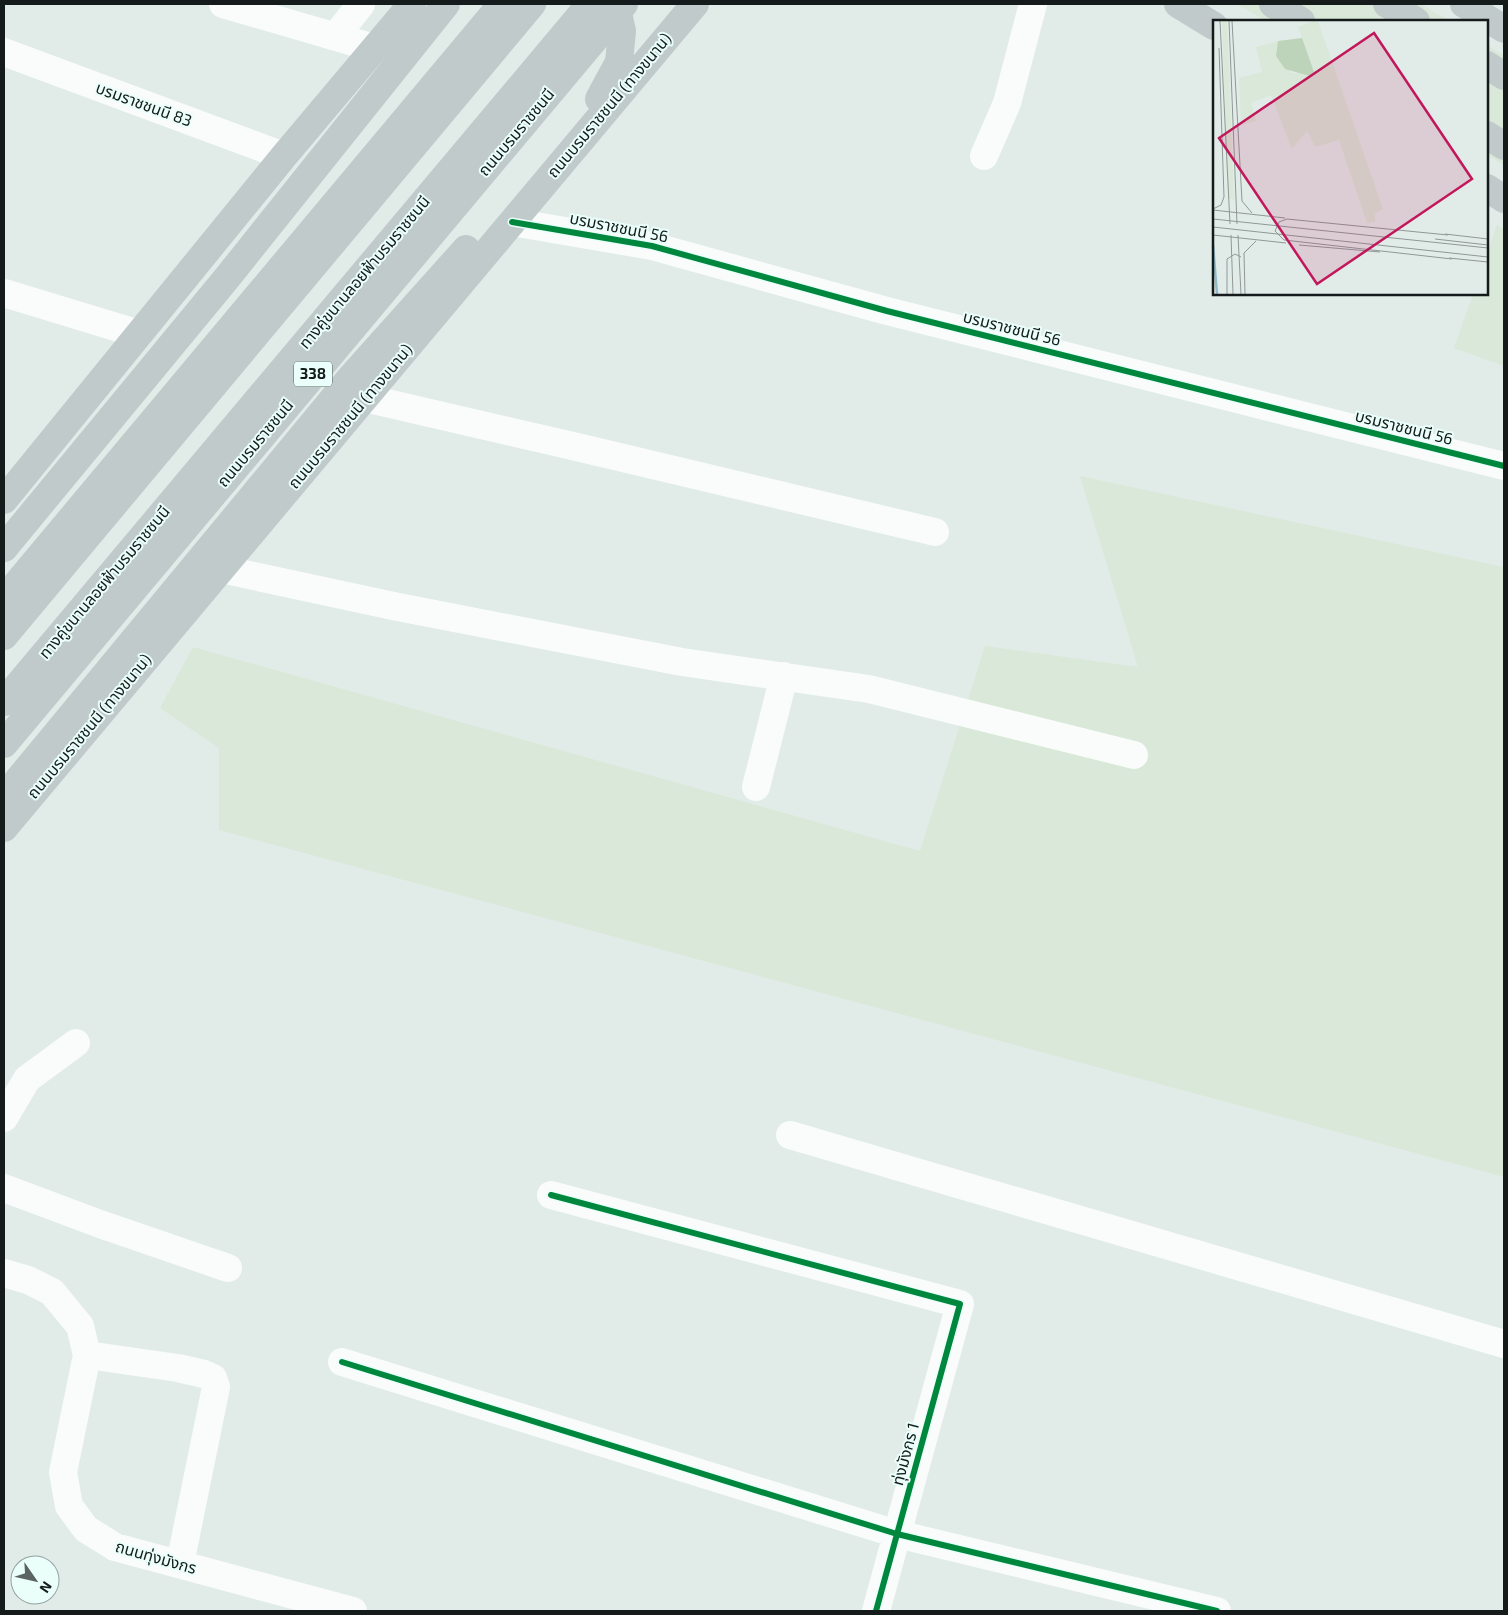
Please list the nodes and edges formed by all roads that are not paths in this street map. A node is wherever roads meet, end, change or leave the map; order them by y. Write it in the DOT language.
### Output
graph roads {
  1 [pos="223,4"];
  2 [pos="361,4"];
  3 [pos="412,4"];
  4 [pos="446,4"];
  5 [pos="502,4"];
  6 [pos="532,4"];
  7 [pos="590,4"];
  8 [pos="616,4"];
  9 [pos="624,4"];
  10 [pos="694,4"];
  11 [pos="1033,4"];
  12 [pos="1178,4"];
  13 [pos="1273,4"];
  14 [pos="1387,4"];
  15 [pos="1464,4"];
  16 [pos="1299,20"];
  17 [pos="1414,20"];
  18 [pos="1213,25"];
  19 [pos="1504,29"];
  20 [pos="335,37"];
  21 [pos="374,48"];
  22 [pos="4,52"];
  23 [pos="1488,66"];
  24 [pos="1504,76"];
  25 [pos="1488,136"];
  26 [pos="1504,146"];
  27 [pos="284,156"];
  28 [pos="984,156"];
  29 [pos="512,222"];
  30 [pos="4,293"];
  31 [pos="140,334"];
  32 [pos="365,398"];
  33 [pos="1504,466"];
  34 [pos="4,500"];
  35 [pos="935,532"];
  36 [pos="4,548"];
  37 [pos="221,569"];
  38 [pos="4,599"];
  39 [pos="4,636"];
  40 [pos="784,676"];
  41 [pos="4,702"];
  42 [pos="4,744"];
  43 [pos="1134,755"];
  44 [pos="756,787"];
  45 [pos="4,797"];
  46 [pos="4,828"];
  47 [pos="76,1042"];
  48 [pos="4,1118"];
  49 [pos="790,1135"];
  50 [pos="4,1188"];
  51 [pos="551,1195"];
  52 [pos="228,1268"];
  53 [pos="4,1273"];
  54 [pos="1504,1344"];
  55 [pos="87,1355"];
  56 [pos="342,1362"];
  57 [pos="897,1534"];
  58 [pos="180,1564"];
  59 [pos="353,1611"];
  60 [pos="876,1611"];
  61 [pos="1217,1611"];
  1 -- 20 [label="street"];
  2 -- 20 [label="street"];
  3 -- 21 [label="main road"];
  4 -- 36 [label="main road"];
  5 -- 38 [label="main road"];
  6 -- 39 [label="main road"];
  7 -- 41 [label="main road, ทางคู่ขนานลอยฟ้าบรมราชชนนี / 338"];
  8 -- 45 [label="main road"];
  9 -- 42 [label="main road, ถนนบรมราชชนนี / 338"];
  10 -- 29 [label="main road, ถนนบรมราชชนนี (ทางขนาน)"];
  11 -- 28 [label="street"];
  12 -- 18 [label="main road"];
  13 -- 16 [label="main road"];
  14 -- 17 [label="main road"];
  15 -- 19 [label="main road"];
  20 -- 21 [label="street"];
  21 -- 27 [label="main road"];
  22 -- 27 [label="street, บรมราชชนนี 83"];
  23 -- 24 [label="main road"];
  25 -- 26 [label="main road"];
  27 -- 31 [label="main road"];
  29 -- 32 [label="main road, ถนนบรมราชชนนี (ทางขนาน)"];
  29 -- 33 [label="street, บรมราชชนนี 56"];
  30 -- 31 [label="street"];
  31 -- 34 [label="main road"];
  32 -- 35 [label="street"];
  32 -- 37 [label="main road, ถนนบรมราชชนนี (ทางขนาน)"];
  37 -- 40 [label="street"];
  37 -- 46 [label="main road, ถนนบรมราชชนนี (ทางขนาน)"];
  40 -- 43 [label="street"];
  40 -- 44 [label="street"];
  47 -- 48 [label="street"];
  49 -- 54 [label="street"];
  50 -- 52 [label="street"];
  51 -- 57 [label="street, ทุ่งมังกร 1"];
  53 -- 55 [label="street, ถนนทุ่งมังกร"];
  55 -- 58 [label="street, ถนนทุ่งมังกร"];
  55 -- 58 [label="street"];
  56 -- 57 [label="street"];
  57 -- 60 [label="street, ทุ่งมังกร 1"];
  57 -- 61 [label="street"];
  58 -- 59 [label="street, ถนนทุ่งมังกร"];
}
